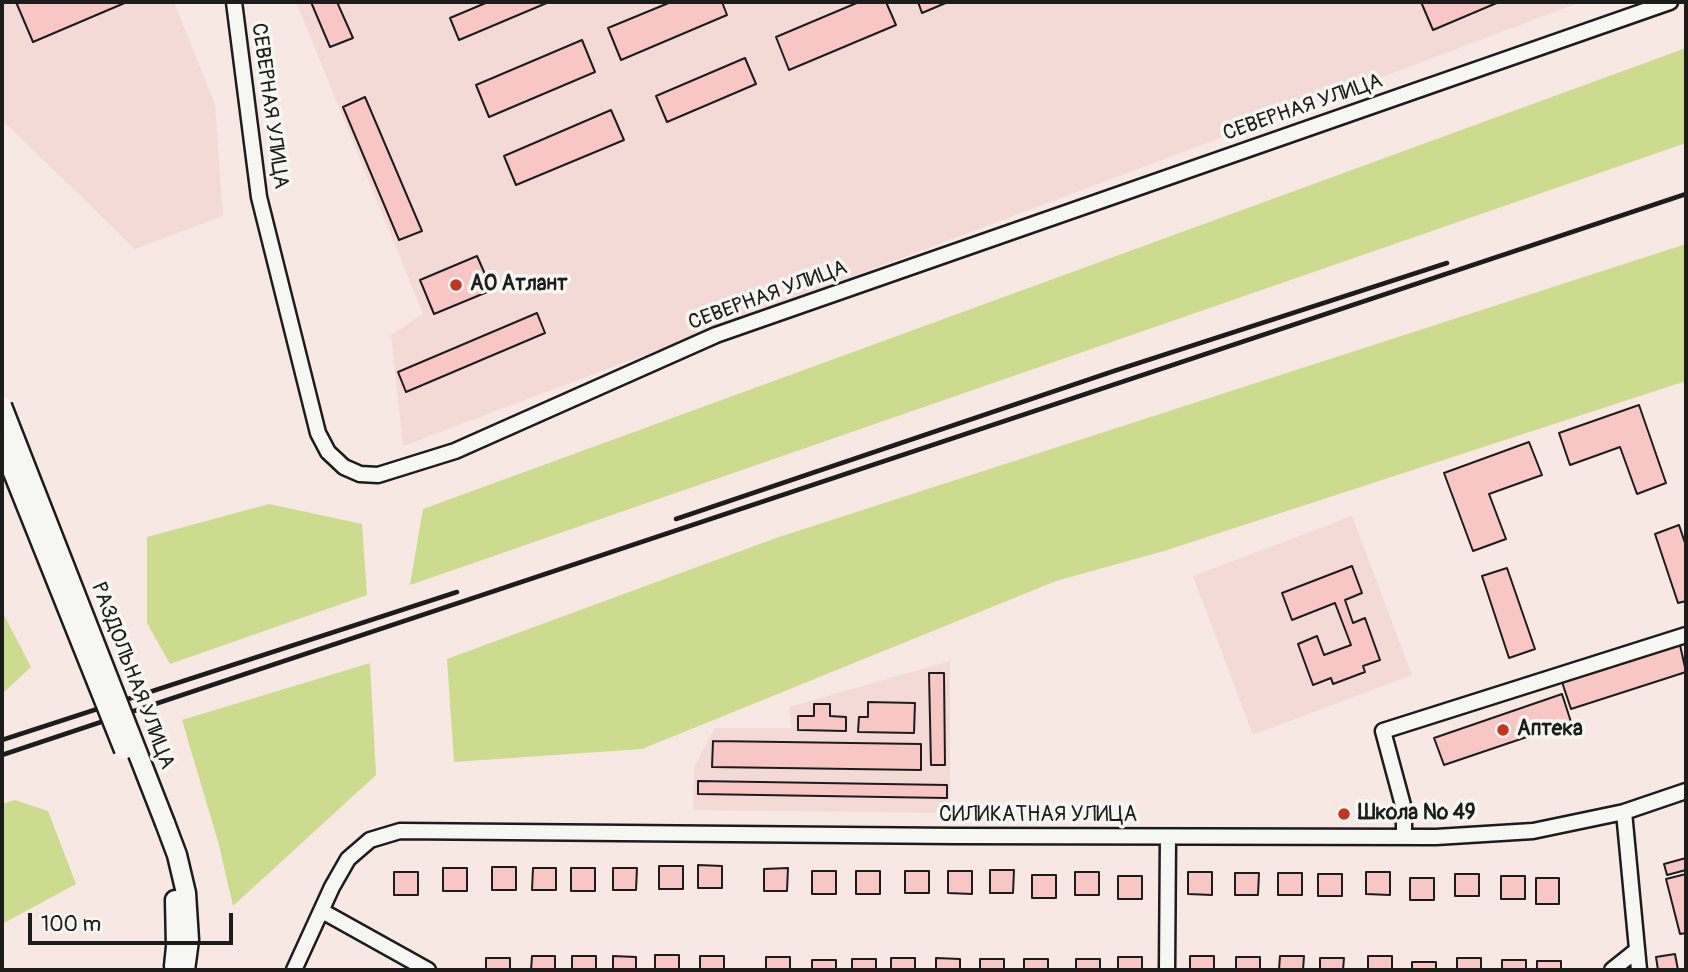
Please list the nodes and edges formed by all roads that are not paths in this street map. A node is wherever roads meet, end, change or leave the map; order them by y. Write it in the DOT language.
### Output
graph roads {
  1 [pos="234,2"];
  2 [pos="1670,2"];
  3 [pos="2,406"];
  4 [pos="2,445"];
  5 [pos="1686,635"];
  6 [pos="1686,791"];
  7 [pos="1624,812"];
  8 [pos="160,826"];
  9 [pos="1168,837"];
  10 [pos="1404,837"];
  11 [pos="322,911"];
  12 [pos="1637,950"];
  13 [pos="173,970"];
  14 [pos="184,970"];
  15 [pos="294,970"];
  16 [pos="428,970"];
  17 [pos="1167,970"];
  18 [pos="1612,970"];
  19 [pos="1639,970"];
  1 -- 2 [label="street, СЕВЕРНАЯ УЛИЦА"];
  3 -- 8 [label="main road, РАЗДОЛЬНАЯ УЛИЦА, bridge"];
  4 -- 8 [label="main road, РАЗДОЛЬНАЯ УЛИЦА, bridge"];
  5 -- 10 [label="street"];
  6 -- 7 [label="street, СИЛИКАТНАЯ УЛИЦА"];
  7 -- 10 [label="street, СИЛИКАТНАЯ УЛИЦА"];
  7 -- 12 [label="street"];
  8 -- 13 [label="main road, РАЗДОЛЬНАЯ УЛИЦА"];
  8 -- 14 [label="main road, РАЗДОЛЬНАЯ УЛИЦА"];
  9 -- 10 [label="street, СИЛИКАТНАЯ УЛИЦА"];
  9 -- 11 [label="street, СИЛИКАТНАЯ УЛИЦА"];
  9 -- 17 [label="street"];
  11 -- 15 [label="street"];
  11 -- 16 [label="street"];
  12 -- 18 [label="street"];
  12 -- 19 [label="street"];
}
